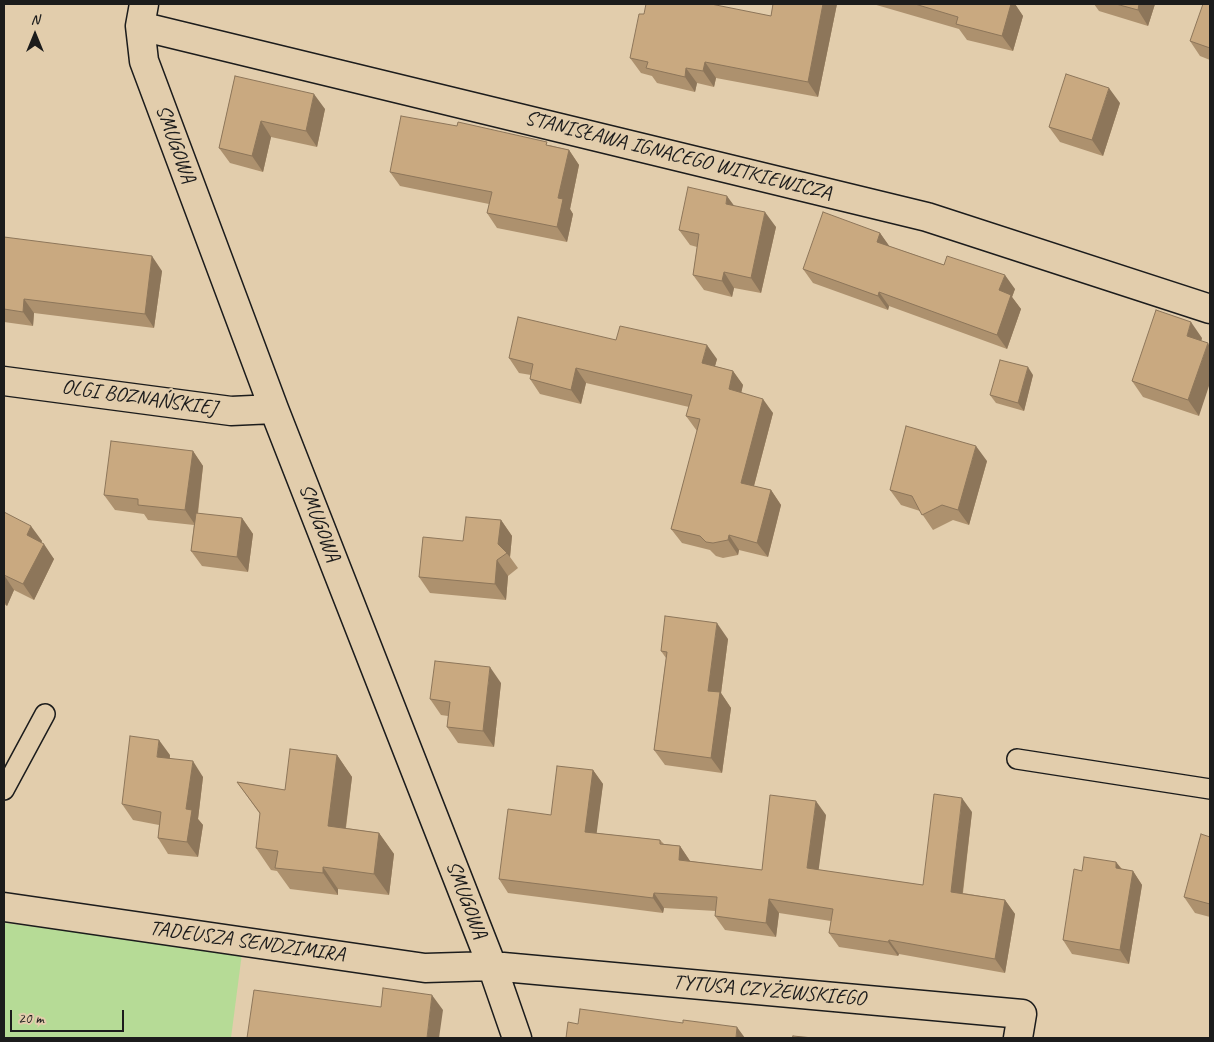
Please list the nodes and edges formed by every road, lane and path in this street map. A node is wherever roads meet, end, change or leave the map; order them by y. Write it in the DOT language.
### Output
graph roads {
  1 [pos="142,15"];
  2 [pos="1210,310"];
  3 [pos="4,381"];
  4 [pos="274,409"];
  5 [pos="45,714"];
  6 [pos="1017,759"];
  7 [pos="1210,789"];
  8 [pos="4,790"];
  9 [pos="4,907"];
  10 [pos="492,966"];
  11 [pos="517,1038"];
  12 [pos="1018,1038"];
  1 -- 2 [label="street, STANISŁAWA IGNACEGO WITKIEWICZA"];
  1 -- 4 [label="street, SMUGOWA"];
  3 -- 4 [label="street, OLGI BOZNAŃSKIEJ"];
  4 -- 10 [label="street, SMUGOWA"];
  5 -- 8 [label="lane"];
  6 -- 7 [label="lane"];
  9 -- 10 [label="street, TADEUSZA SENDZIMIRA"];
  10 -- 11 [label="street, SMUGOWA"];
  10 -- 12 [label="street, TYTUSA CZYŻEWSKIEGO"];
}
